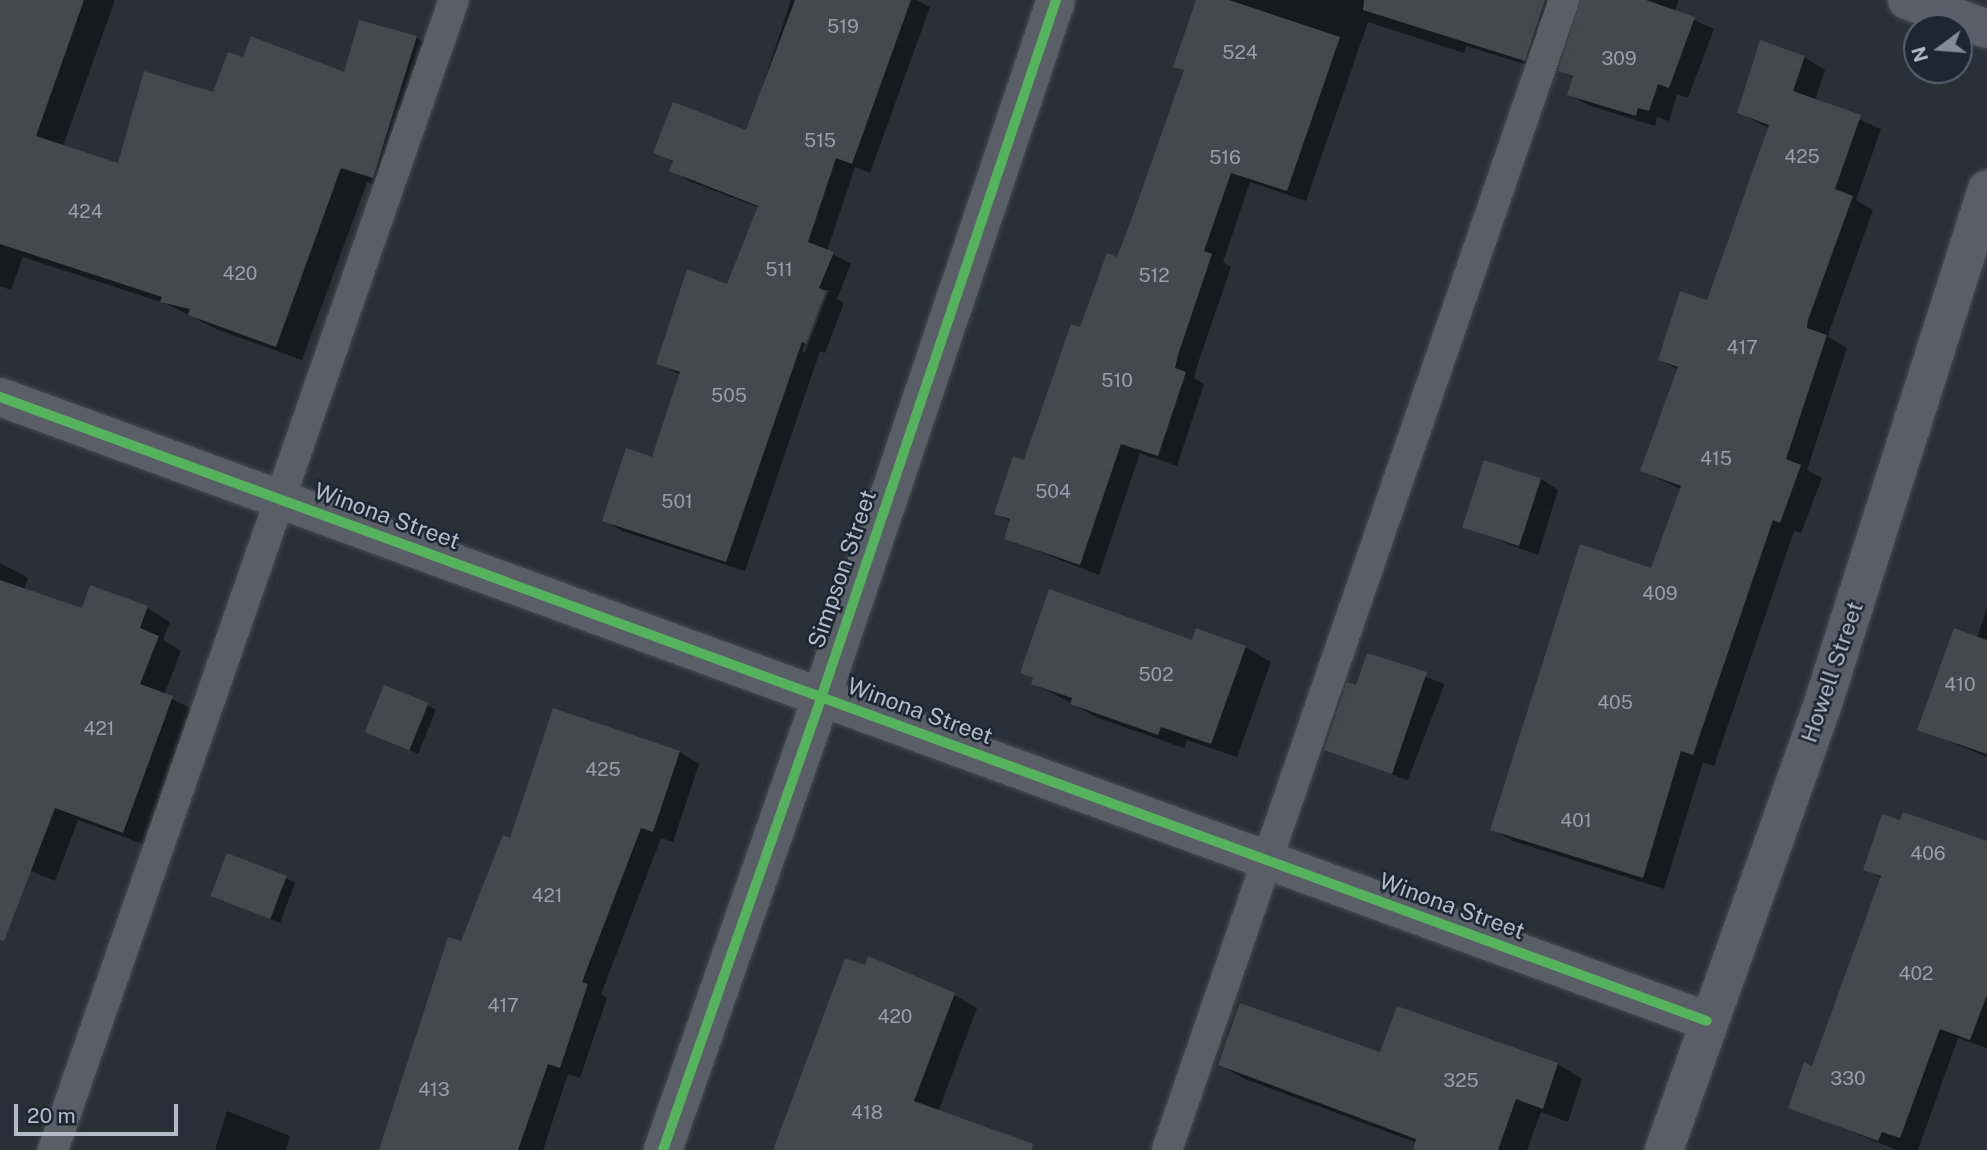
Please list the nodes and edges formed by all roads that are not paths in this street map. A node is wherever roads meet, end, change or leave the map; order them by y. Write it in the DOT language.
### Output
graph roads {
  1 [pos="453,0"];
  2 [pos="1056,0"];
  3 [pos="1564,0"];
  4 [pos="1907,0"];
  5 [pos="1987,29"];
  6 [pos="1987,189"];
  7 [pos="0,397"];
  8 [pos="280,499"];
  9 [pos="821,698"];
  10 [pos="1269,861"];
  11 [pos="1706,1021"];
  12 [pos="53,1150"];
  13 [pos="663,1150"];
  14 [pos="1167,1150"];
  15 [pos="1664,1150"];
  1 -- 8 [label="lane"];
  2 -- 9 [label="street, Simpson Street"];
  3 -- 10 [label="lane"];
  4 -- 5 [label="street"];
  6 -- 11 [label="street, Howell Street"];
  7 -- 8 [label="street, Winona Street"];
  8 -- 9 [label="street, Winona Street"];
  8 -- 12 [label="lane"];
  9 -- 10 [label="street, Winona Street"];
  9 -- 13 [label="street, Simpson Street"];
  10 -- 11 [label="street, Winona Street"];
  10 -- 14 [label="lane"];
  11 -- 15 [label="street, Howell Street"];
}
